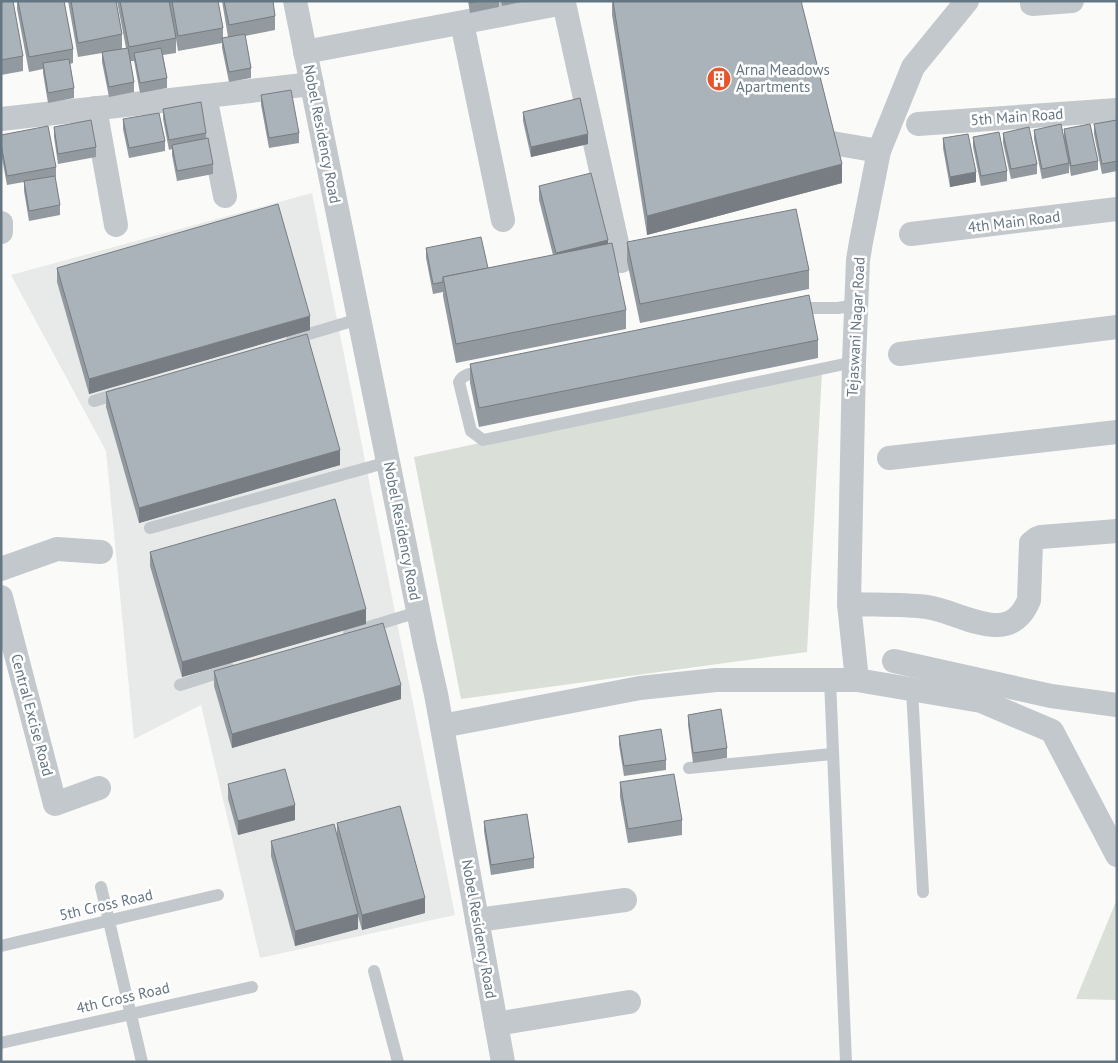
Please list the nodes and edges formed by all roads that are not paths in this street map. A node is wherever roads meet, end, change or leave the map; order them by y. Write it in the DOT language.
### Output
graph roads {
  1 [pos="295,1"];
  2 [pos="967,1"];
  3 [pos="1072,1"];
  4 [pos="571,2"];
  5 [pos="1032,4"];
  6 [pos="462,22"];
  7 [pos="305,52"];
  8 [pos="312,84"];
  9 [pos="205,96"];
  10 [pos="95,108"];
  11 [pos="1117,110"];
  12 [pos="1,119"];
  13 [pos="918,124"];
  14 [pos="832,143"];
  15 [pos="879,152"];
  16 [pos="225,196"];
  17 [pos="1117,209"];
  18 [pos="503,220"];
  19 [pos="1,223"];
  20 [pos="116,226"];
  21 [pos="1,232"];
  22 [pos="911,234"];
  23 [pos="621,261"];
  24 [pos="856,305"];
  25 [pos="783,311"];
  26 [pos="359,318"];
  27 [pos="1117,327"];
  28 [pos="283,342"];
  29 [pos="900,354"];
  30 [pos="854,362"];
  31 [pos="504,367"];
  32 [pos="132,389"];
  33 [pos="94,401"];
  34 [pos="1117,432"];
  35 [pos="890,458"];
  36 [pos="388,462"];
  37 [pos="150,528"];
  38 [pos="1117,531"];
  39 [pos="101,552"];
  40 [pos="1,569"];
  41 [pos="1,597"];
  42 [pos="850,604"];
  43 [pos="418,612"];
  44 [pos="336,637"];
  45 [pos="894,661"];
  46 [pos="244,665"];
  47 [pos="830,680"];
  48 [pos="857,680"];
  49 [pos="180,684"];
  50 [pos="912,689"];
  51 [pos="1117,705"];
  52 [pos="442,726"];
  53 [pos="832,754"];
  54 [pos="689,768"];
  55 [pos="98,788"];
  56 [pos="1117,855"];
  57 [pos="100,887"];
  58 [pos="923,892"];
  59 [pos="218,895"];
  60 [pos="625,900"];
  61 [pos="477,920"];
  62 [pos="109,922"];
  63 [pos="1,946"];
  64 [pos="374,971"];
  65 [pos="252,987"];
  66 [pos="629,1002"];
  67 [pos="130,1013"];
  68 [pos="496,1024"];
  69 [pos="1,1043"];
  70 [pos="142,1062"];
  71 [pos="398,1062"];
  72 [pos="503,1062"];
  73 [pos="846,1062"];
  1 -- 7 [label="street, Nobel Residency Road"];
  2 -- 15 [label="street, Tejaswani Nagar Road"];
  3 -- 5 [label="street"];
  4 -- 6 [label="street"];
  4 -- 23 [label="street"];
  6 -- 7 [label="street"];
  6 -- 18 [label="street"];
  7 -- 8 [label="street, Nobel Residency Road"];
  8 -- 9 [label="street"];
  8 -- 26 [label="street, Nobel Residency Road"];
  9 -- 10 [label="street"];
  9 -- 16 [label="street"];
  10 -- 12 [label="street"];
  10 -- 20 [label="street"];
  11 -- 13 [label="street, 5th Main Road"];
  14 -- 15 [label="street"];
  15 -- 24 [label="street, Tejaswani Nagar Road"];
  17 -- 22 [label="street, 4th Main Road"];
  19 -- 21 [label="street"];
  24 -- 25 [label="lane"];
  24 -- 30 [label="street, Tejaswani Nagar Road"];
  26 -- 28 [label="lane"];
  26 -- 36 [label="street, Nobel Residency Road"];
  27 -- 29 [label="street"];
  30 -- 31 [label="lane"];
  30 -- 42 [label="street, Tejaswani Nagar Road"];
  32 -- 33 [label="lane"];
  34 -- 35 [label="street"];
  36 -- 37 [label="lane"];
  36 -- 43 [label="street, Nobel Residency Road"];
  38 -- 42 [label="street"];
  39 -- 40 [label="street"];
  41 -- 55 [label="street, Central Excise Road"];
  42 -- 48 [label="street, Tejaswani Nagar Road"];
  43 -- 44 [label="lane"];
  43 -- 52 [label="street, Nobel Residency Road"];
  45 -- 51 [label="street"];
  46 -- 49 [label="lane"];
  47 -- 48 [label="street"];
  47 -- 52 [label="street"];
  47 -- 53 [label="lane"];
  48 -- 50 [label="street"];
  50 -- 56 [label="street"];
  50 -- 58 [label="lane"];
  52 -- 61 [label="street, Nobel Residency Road"];
  53 -- 54 [label="lane"];
  53 -- 73 [label="lane"];
  57 -- 62 [label="lane"];
  59 -- 62 [label="lane, 5th Cross Road"];
  60 -- 61 [label="street"];
  61 -- 68 [label="street, Nobel Residency Road"];
  62 -- 63 [label="lane, 5th Cross Road"];
  62 -- 67 [label="lane"];
  64 -- 71 [label="lane"];
  65 -- 67 [label="lane, 4th Cross Road"];
  66 -- 68 [label="street"];
  67 -- 69 [label="lane, 4th Cross Road"];
  67 -- 70 [label="lane"];
  68 -- 72 [label="street, Nobel Residency Road"];
}
